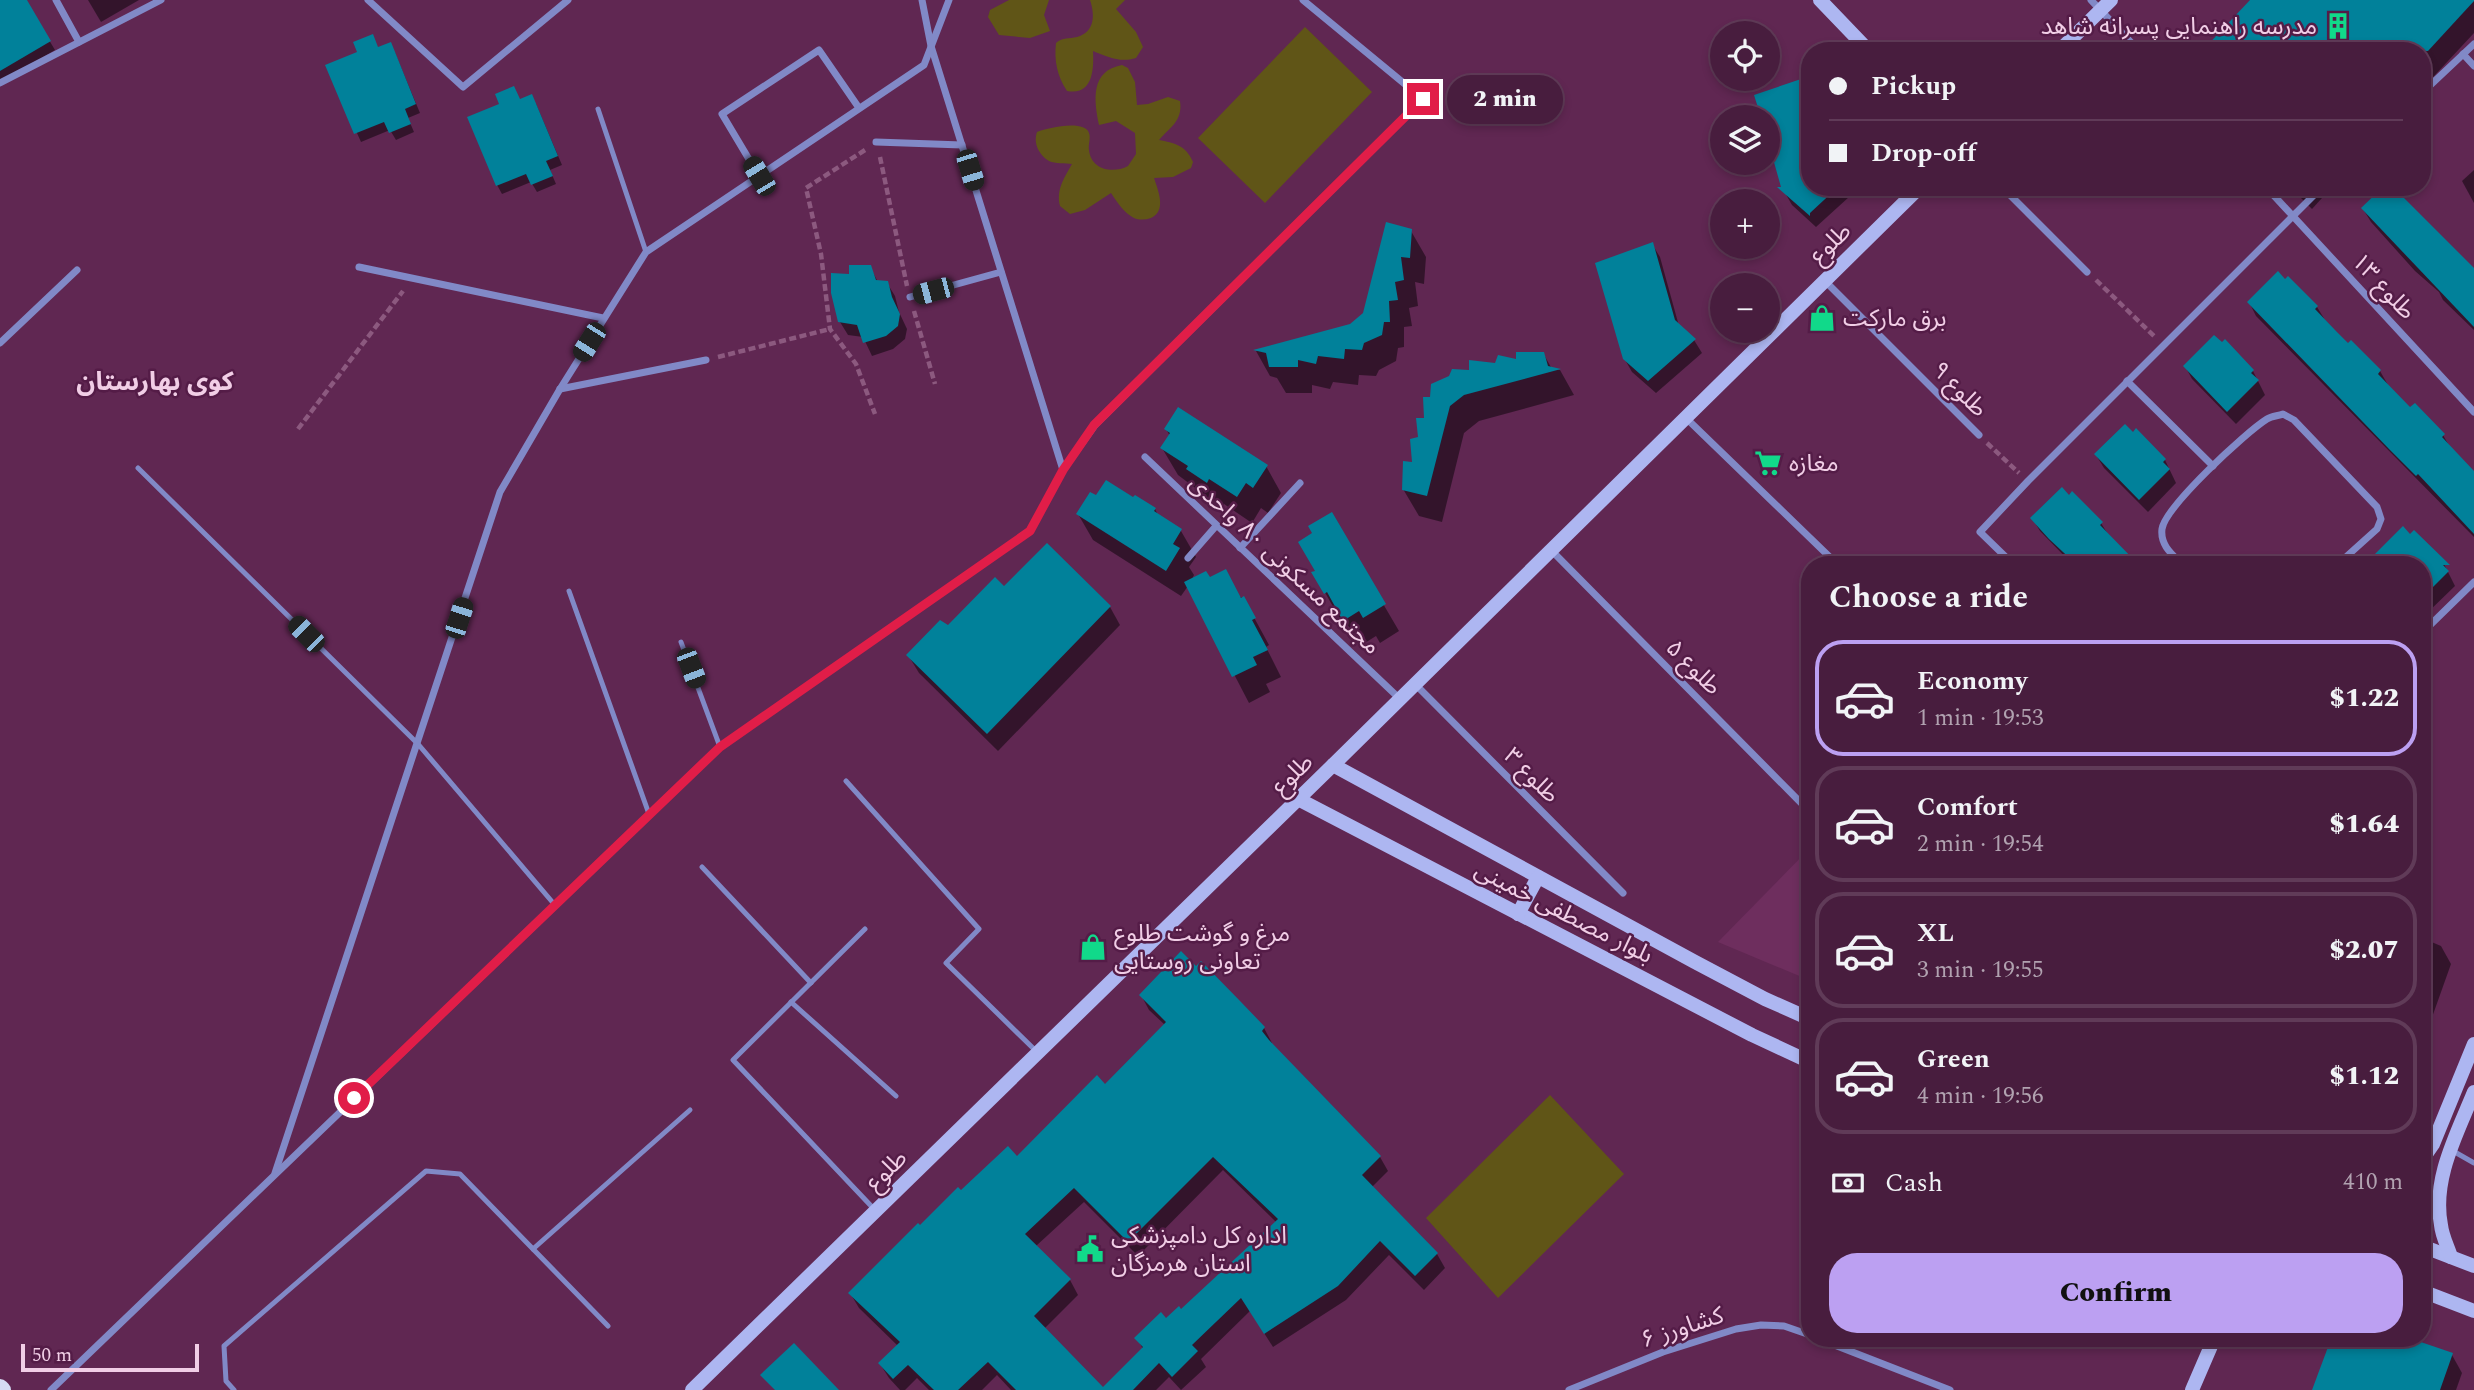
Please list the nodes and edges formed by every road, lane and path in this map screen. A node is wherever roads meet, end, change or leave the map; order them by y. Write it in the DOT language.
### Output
graph roads {
  1 [pos="56,0"];
  2 [pos="161,0"];
  3 [pos="368,0"];
  4 [pos="568,0"];
  5 [pos="922,0"];
  6 [pos="949,0"];
  7 [pos="1303,0"];
  8 [pos="1821,0"];
  9 [pos="2101,3"];
  10 [pos="79,42"];
  11 [pos="1861,42"];
  12 [pos="2067,42"];
  13 [pos="2132,42"];
  14 [pos="2474,44"];
  15 [pos="931,46"];
  16 [pos="2463,54"];
  17 [pos="2474,66"];
  18 [pos="0,83"];
  19 [pos="2431,84"];
  20 [pos="859,108"];
  21 [pos="598,109"];
  22 [pos="876,142"];
  23 [pos="962,145"];
  24 [pos="759,176"];
  25 [pos="1911,196"];
  26 [pos="2011,196"];
  27 [pos="2274,196"];
  28 [pos="2312,196"];
  29 [pos="2292,215"];
  30 [pos="646,252"];
  31 [pos="359,267"];
  32 [pos="77,270"];
  33 [pos="1001,272"];
  34 [pos="2087,272"];
  35 [pos="412,279"];
  36 [pos="1825,281"];
  37 [pos="910,297"];
  38 [pos="603,318"];
  39 [pos="830,329"];
  40 [pos="0,343"];
  41 [pos="2164,345"];
  42 [pos="706,360"];
  43 [pos="2127,381"];
  44 [pos="935,384"];
  45 [pos="560,389"];
  46 [pos="2474,412"];
  47 [pos="875,414"];
  48 [pos="1685,417"];
  49 [pos="298,429"];
  50 [pos="1979,435"];
  51 [pos="1144,457"];
  52 [pos="2213,466"];
  53 [pos="138,468"];
  54 [pos="1063,470"];
  55 [pos="2028,481"];
  56 [pos="1300,483"];
  57 [pos="1216,526"];
  58 [pos="1240,548"];
  59 [pos="1550,550"];
  60 [pos="1829,556"];
  61 [pos="2005,556"];
  62 [pos="2173,556"];
  63 [pos="2347,556"];
  64 [pos="1188,558"];
  65 [pos="2474,582"];
  66 [pos="569,591"];
  67 [pos="2431,624"];
  68 [pos="681,642"];
  69 [pos="1415,684"];
  70 [pos="1400,699"];
  71 [pos="418,744"];
  72 [pos="720,747"];
  73 [pos="1333,765"];
  74 [pos="846,781"];
  75 [pos="1298,799"];
  76 [pos="1801,803"];
  77 [pos="649,814"];
  78 [pos="702,867"];
  79 [pos="1538,877"];
  80 [pos="1623,893"];
  81 [pos="554,904"];
  82 [pos="1518,914"];
  83 [pos="864,929"];
  84 [pos="811,983"];
  85 [pos="791,1002"];
  86 [pos="1801,1015"];
  87 [pos="2474,1044"];
  88 [pos="1038,1053"];
  89 [pos="1801,1058"];
  90 [pos="2474,1092"];
  91 [pos="896,1096"];
  92 [pos="690,1110"];
  93 [pos="2431,1147"];
  94 [pos="2451,1149"];
  95 [pos="2474,1163"];
  96 [pos="274,1175"];
  97 [pos="876,1212"];
  98 [pos="533,1249"];
  99 [pos="2431,1249"];
  100 [pos="2451,1257"];
  101 [pos="2474,1266"];
  102 [pos="2431,1294"];
  103 [pos="2474,1311"];
  104 [pos="608,1326"];
  105 [pos="1801,1332"];
  106 [pos="1840,1347"];
  107 [pos="2211,1347"];
  108 [pos="51,1390"];
  109 [pos="234,1390"];
  110 [pos="692,1390"];
  111 [pos="1569,1390"];
  112 [pos="1950,1390"];
  113 [pos="2192,1390"];
  1 -- 10 [label="street"];
  2 -- 10 [label="street"];
  3 -- 4 [label="street"];
  5 -- 15 [label="street"];
  6 -- 15 [label="street"];
  7 -- 54 [label="street"];
  8 -- 11 [label="street"];
  9 -- 12 [label="street"];
  9 -- 13 [label="street"];
  10 -- 18 [label="street"];
  14 -- 16 [label="street"];
  15 -- 20 [label="street"];
  15 -- 23 [label="street"];
  16 -- 17 [label="street"];
  16 -- 19 [label="street"];
  20 -- 24 [label="street"];
  20 -- 24 [label="street"];
  21 -- 30 [label="lane"];
  22 -- 23 [label="street"];
  22 -- 37 [label="path"];
  22 -- 39 [label="path"];
  23 -- 33 [label="street"];
  24 -- 30 [label="street"];
  25 -- 36 [label="street, طلوع"];
  26 -- 34 [label="street"];
  27 -- 29 [label="street, طلوع ۱۳"];
  28 -- 29 [label="street"];
  29 -- 41 [label="street"];
  29 -- 46 [label="street, طلوع ۱۳"];
  30 -- 38 [label="street"];
  31 -- 35 [label="street"];
  32 -- 40 [label="street"];
  33 -- 37 [label="street"];
  33 -- 54 [label="street"];
  34 -- 41 [label="path"];
  35 -- 38 [label="street"];
  35 -- 49 [label="path"];
  36 -- 48 [label="street, طلوع"];
  36 -- 50 [label="street, طلوع ۹"];
  37 -- 44 [label="path"];
  38 -- 45 [label="street"];
  39 -- 42 [label="path"];
  39 -- 47 [label="path"];
  41 -- 43 [label="street"];
  42 -- 45 [label="street"];
  43 -- 52 [label="street"];
  43 -- 55 [label="street"];
  45 -- 71 [label="street"];
  48 -- 59 [label="street, طلوع"];
  48 -- 60 [label="street"];
  50 -- 55 [label="path"];
  51 -- 57 [label="street, مجتمع مسکونی ۸۰ واحدی"];
  52 -- 62 [label="street"];
  52 -- 63 [label="street"];
  53 -- 71 [label="lane"];
  54 -- 72 [label="street"];
  55 -- 61 [label="street"];
  56 -- 58 [label="street"];
  57 -- 58 [label="street, مجتمع مسکونی ۸۰ واحدی"];
  57 -- 64 [label="street"];
  58 -- 70 [label="street, مجتمع مسکونی ۸۰ واحدی"];
  59 -- 69 [label="street, طلوع"];
  59 -- 76 [label="street, طلوع ۵"];
  65 -- 67 [label="street"];
  66 -- 77 [label="lane"];
  68 -- 72 [label="lane"];
  69 -- 70 [label="street, طلوع"];
  69 -- 80 [label="street, طلوع ۳"];
  70 -- 73 [label="street, طلوع"];
  71 -- 81 [label="lane"];
  71 -- 96 [label="street"];
  72 -- 77 [label="street"];
  73 -- 75 [label="street, طلوع"];
  73 -- 79 [label="street, بلوار مصطفی خمینی"];
  74 -- 88 [label="lane"];
  75 -- 82 [label="street, بلوار مصطفی خمینی"];
  75 -- 88 [label="street, طلوع"];
  77 -- 81 [label="street"];
  78 -- 84 [label="lane"];
  79 -- 82 [label="street"];
  79 -- 86 [label="street, بلوار مصطفی خمینی"];
  81 -- 96 [label="street"];
  82 -- 89 [label="street, بلوار مصطفی خمینی"];
  83 -- 84 [label="lane"];
  84 -- 85 [label="lane"];
  85 -- 91 [label="lane"];
  85 -- 97 [label="lane"];
  87 -- 93 [label="street"];
  88 -- 97 [label="street, طلوع"];
  90 -- 94 [label="street"];
  92 -- 98 [label="lane"];
  94 -- 95 [label="lane"];
  94 -- 100 [label="street"];
  96 -- 108 [label="street"];
  97 -- 110 [label="street, طلوع"];
  98 -- 104 [label="lane"];
  98 -- 109 [label="lane"];
  99 -- 100 [label="street"];
  100 -- 101 [label="street"];
  102 -- 103 [label="street"];
  105 -- 111 [label="street, کشاورز ۶"];
  106 -- 112 [label="street"];
  107 -- 113 [label="street"];
}
